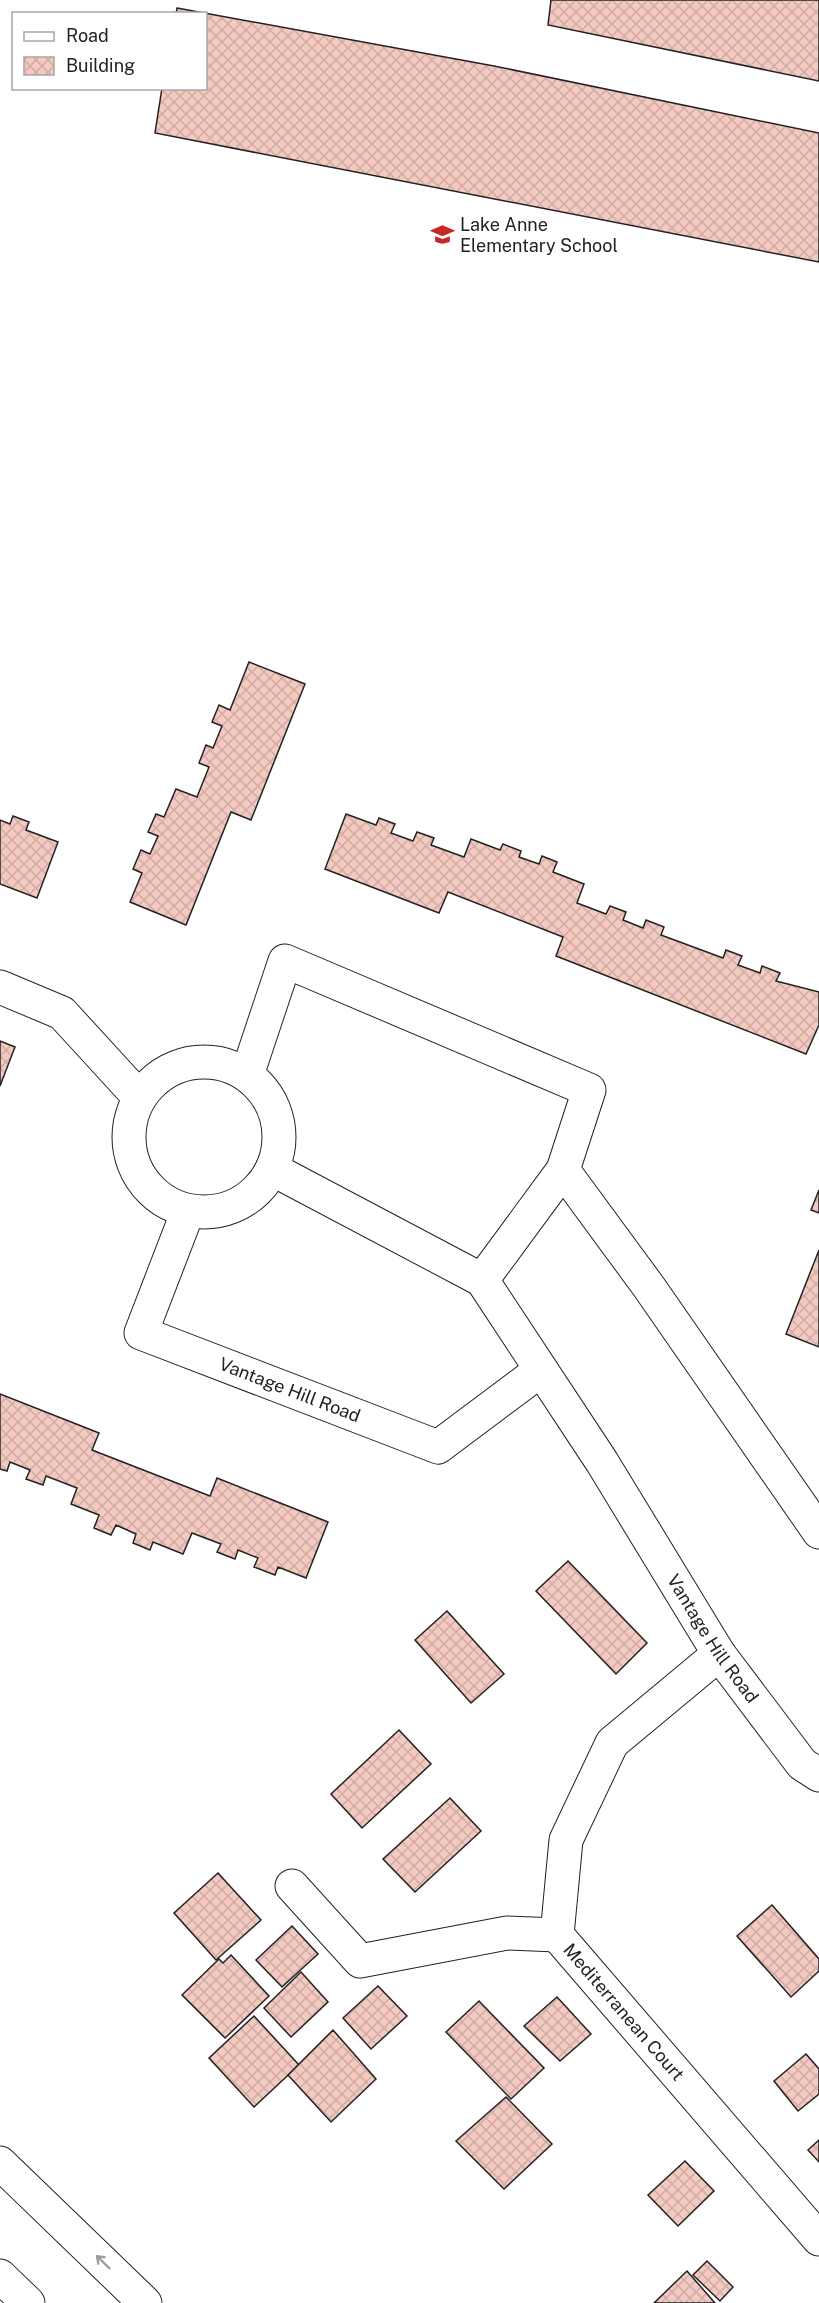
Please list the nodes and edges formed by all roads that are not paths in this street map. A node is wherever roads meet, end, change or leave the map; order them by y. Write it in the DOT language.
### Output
graph roads {
  1 [pos="0,987"];
  2 [pos="247,1075"];
  3 [pos="139,1097"];
  4 [pos="272,1169"];
  5 [pos="563,1170"];
  6 [pos="188,1211"];
  7 [pos="482,1280"];
  8 [pos="541,1370"];
  9 [pos="819,1532"];
  10 [pos="719,1654"];
  11 [pos="819,1775"];
  12 [pos="292,1886"];
  13 [pos="557,1935"];
  14 [pos="0,2163"];
  15 [pos="819,2239"];
  16 [pos="0,2276"];
  17 [pos="28,2303"];
  18 [pos="146,2303"];
  1 -- 3 [label="street"];
  2 -- 3 [label="street"];
  2 -- 4 [label="street"];
  2 -- 5 [label="street"];
  3 -- 6 [label="street"];
  4 -- 6 [label="street"];
  4 -- 7 [label="street, Vantage Hill Road"];
  5 -- 7 [label="street"];
  5 -- 9 [label="street"];
  6 -- 8 [label="street, Vantage Hill Road"];
  7 -- 8 [label="street, Vantage Hill Road"];
  8 -- 10 [label="street, Vantage Hill Road"];
  10 -- 11 [label="street, Vantage Hill Road"];
  10 -- 13 [label="street, Mediterranean Court"];
  12 -- 13 [label="street"];
  13 -- 15 [label="street, Mediterranean Court"];
  18 -- 14 [label="street, one-way"];
  16 -- 17 [label="street"];
}
